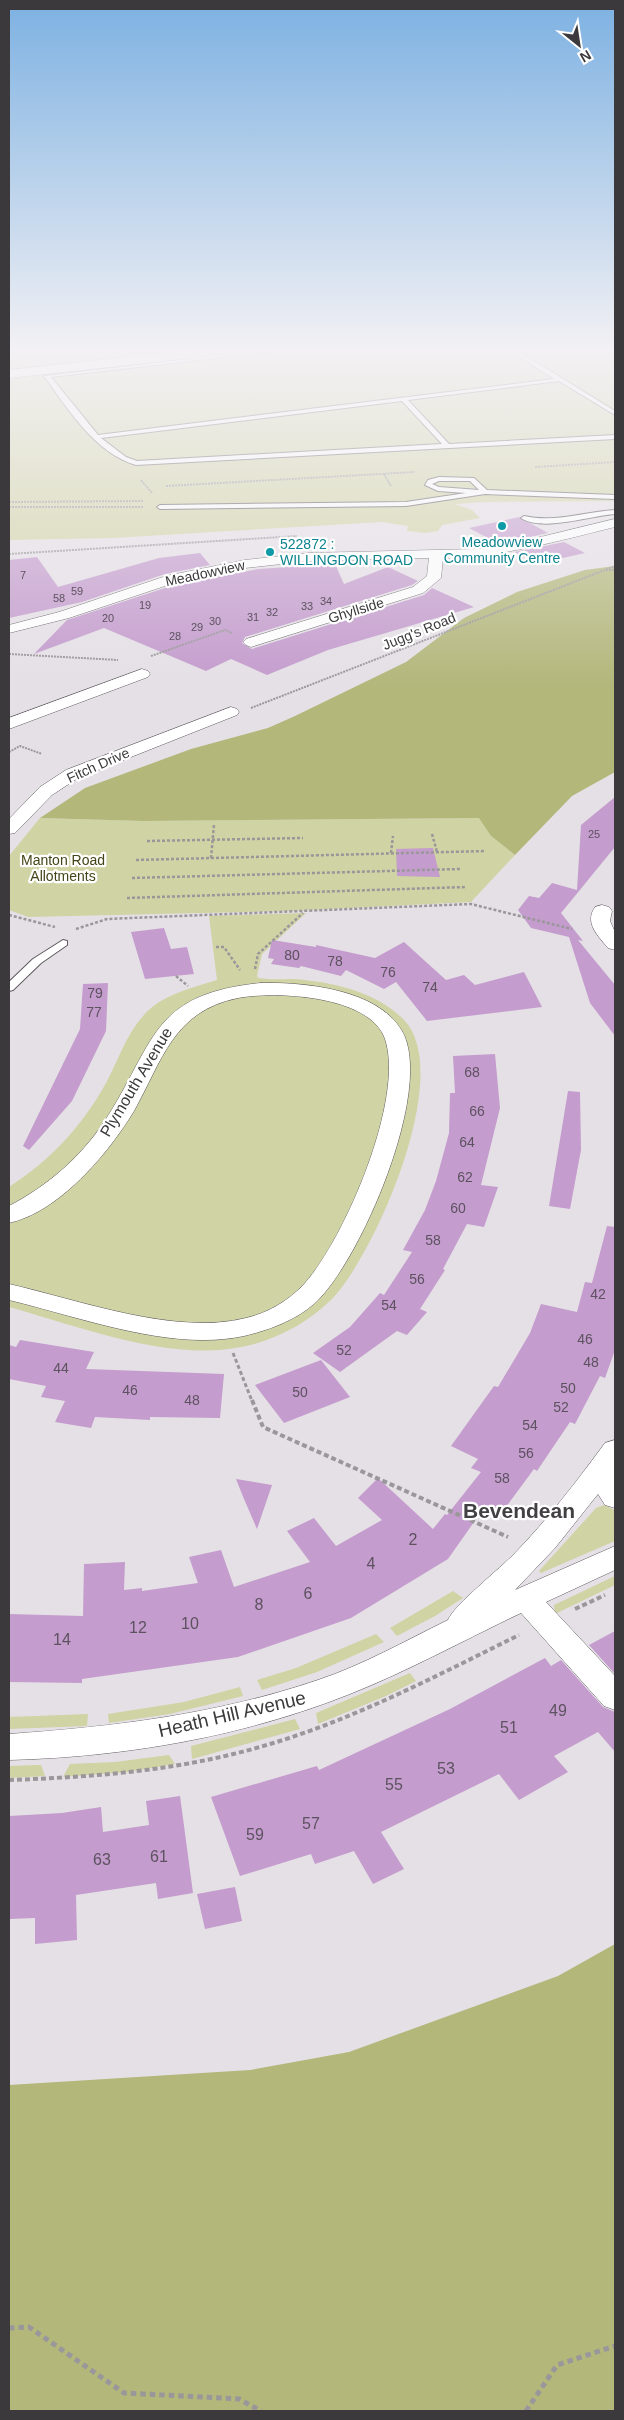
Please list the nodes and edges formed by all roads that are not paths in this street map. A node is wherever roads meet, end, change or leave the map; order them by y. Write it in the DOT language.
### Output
graph roads {
  1 [pos="125,461"];
  2 [pos="198,461"];
  3 [pos="486,492"];
  4 [pos="508,493"];
  5 [pos="615,497"];
  6 [pos="498,501"];
  7 [pos="160,507"];
  8 [pos="615,512"];
  9 [pos="524,518"];
  10 [pos="615,523"];
  11 [pos="436,555"];
  12 [pos="9,629"];
  13 [pos="251,642"];
  14 [pos="142,674"];
  15 [pos="231,712"];
  16 [pos="201,723"];
  17 [pos="9,724"];
  18 [pos="220,732"];
  19 [pos="9,829"];
  20 [pos="615,896"];
  21 [pos="609,912"];
  22 [pos="63,943"];
  23 [pos="615,944"];
  24 [pos="9,988"];
  25 [pos="9,1216"];
  26 [pos="9,1292"];
  27 [pos="609,1459"];
  28 [pos="615,1498"];
  29 [pos="615,1557"];
  30 [pos="526,1599"];
  31 [pos="444,1636"];
  32 [pos="615,1697"];
  33 [pos="9,1747"];
  1 -- 2 [label="lane"];
  3 -- 3 [label="lane"];
  3 -- 4 [label="lane"];
  3 -- 7 [label="lane"];
  4 -- 5 [label="lane"];
  4 -- 6 [label="lane"];
  8 -- 9 [label="lane"];
  10 -- 11 [label="street, Meadowview"];
  11 -- 12 [label="street, Meadowview"];
  11 -- 13 [label="street, Ghyllside"];
  14 -- 17 [label="street"];
  15 -- 16 [label="street, Fitch Drive"];
  16 -- 18 [label="street"];
  16 -- 19 [label="street, Fitch Drive"];
  20 -- 21 [label="street"];
  21 -- 23 [label="street"];
  22 -- 24 [label="lane"];
  25 -- 26 [label="street, Plymouth Avenue"];
  27 -- 28 [label="street"];
  27 -- 31 [label="street"];
  29 -- 30 [label="street"];
  30 -- 31 [label="street"];
  30 -- 32 [label="street"];
  31 -- 33 [label="street, Heath Hill Avenue"];
}
